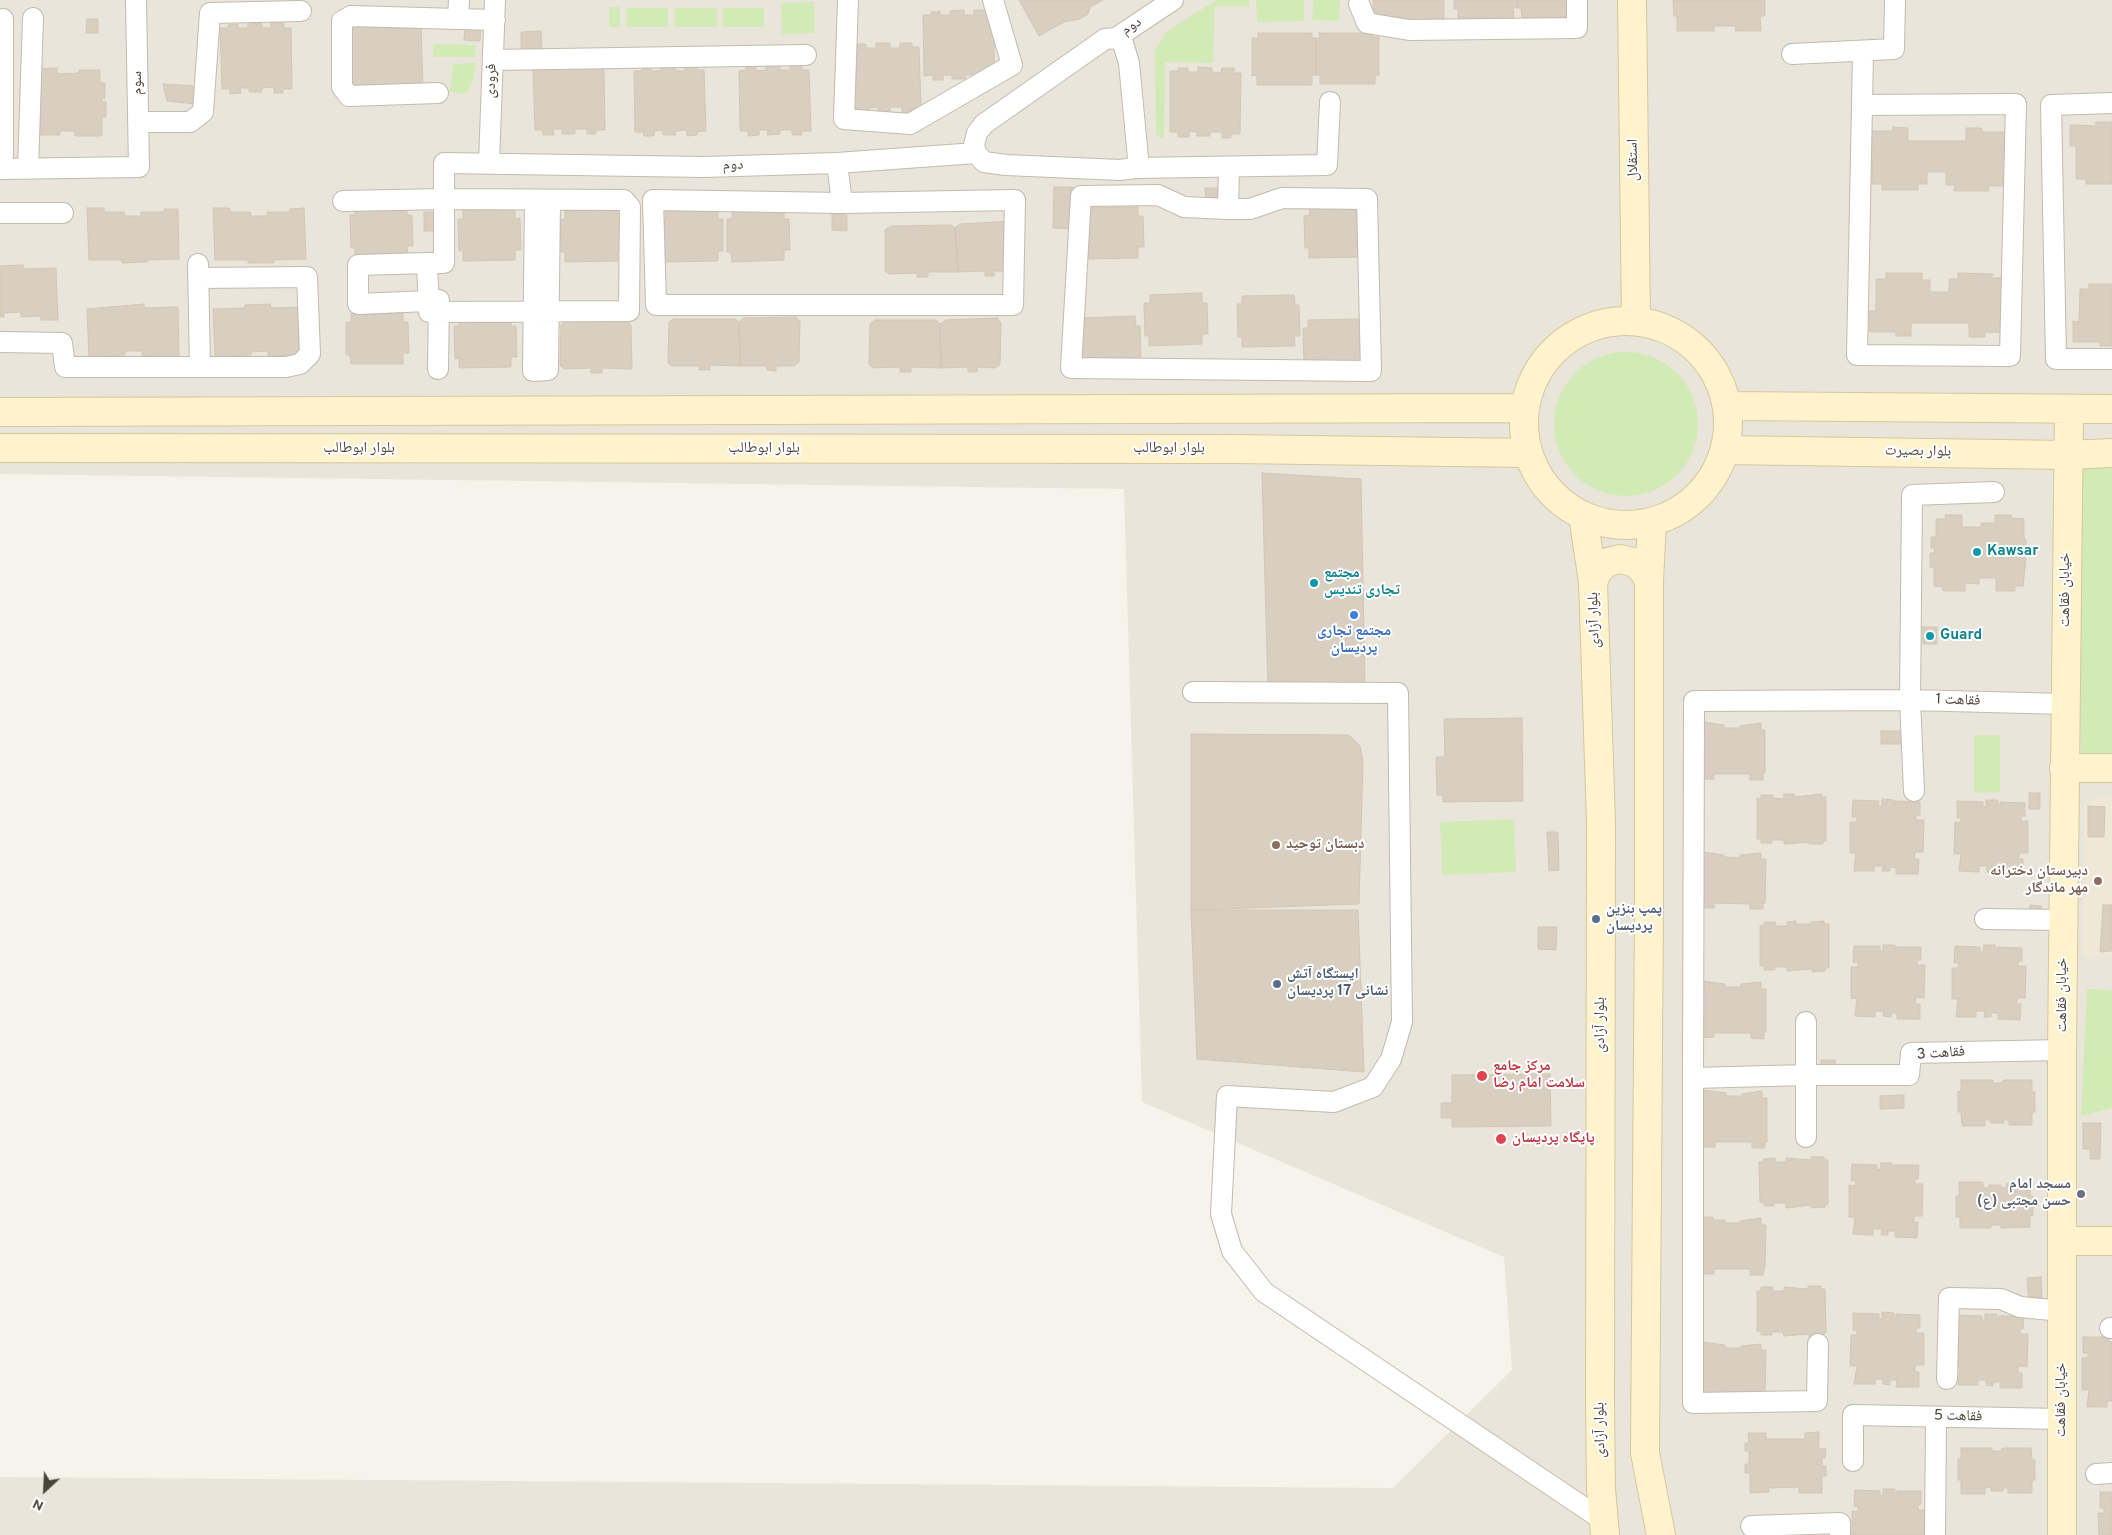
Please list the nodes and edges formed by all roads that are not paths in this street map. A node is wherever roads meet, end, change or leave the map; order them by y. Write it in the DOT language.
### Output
graph roads {
  1 [pos="136,0"];
  2 [pos="495,0"];
  3 [pos="848,0"];
  4 [pos="993,0"];
  5 [pos="1173,0"];
  6 [pos="1577,0"];
  7 [pos="1632,0"];
  8 [pos="1895,0"];
  9 [pos="1359,4"];
  10 [pos="459,10"];
  11 [pos="301,12"];
  12 [pos="33,18"];
  13 [pos="3,19"];
  14 [pos="495,20"];
  15 [pos="1116,38"];
  16 [pos="1863,51"];
  17 [pos="1792,54"];
  18 [pos="806,55"];
  19 [pos="493,60"];
  20 [pos="438,94"];
  21 [pos="1330,102"];
  22 [pos="2112,103"];
  23 [pos="1862,104"];
  24 [pos="138,122"];
  25 [pos="976,153"];
  26 [pos="489,163"];
  27 [pos="837,163"];
  28 [pos="1229,167"];
  29 [pos="1135,168"];
  30 [pos="1,169"];
  31 [pos="28,169"];
  32 [pos="444,199"];
  33 [pos="543,200"];
  34 [pos="343,201"];
  35 [pos="842,203"];
  36 [pos="1228,209"];
  37 [pos="0,213"];
  38 [pos="63,214"];
  39 [pos="433,263"];
  40 [pos="434,306"];
  41 [pos="541,311"];
  42 [pos="1636,321"];
  43 [pos="0,342"];
  44 [pos="2112,359"];
  45 [pos="200,367"];
  46 [pos="438,369"];
  47 [pos="1727,406"];
  48 [pos="1524,408"];
  49 [pos="2069,409"];
  50 [pos="2112,409"];
  51 [pos="0,412"];
  52 [pos="0,448"];
  53 [pos="1725,450"];
  54 [pos="1528,453"];
  55 [pos="2112,454"];
  56 [pos="2067,455"];
  57 [pos="1994,492"];
  58 [pos="1583,516"];
  59 [pos="1652,522"];
  60 [pos="1649,581"];
  61 [pos="1593,582"];
  62 [pos="1193,692"];
  63 [pos="1910,700"];
  64 [pos="2065,704"];
  65 [pos="2064,768"];
  66 [pos="2112,768"];
  67 [pos="1914,791"];
  68 [pos="1985,919"];
  69 [pos="2063,920"];
  70 [pos="1806,1022"];
  71 [pos="2062,1050"];
  72 [pos="1806,1075"];
  73 [pos="1693,1078"];
  74 [pos="1806,1137"];
  75 [pos="2063,1241"];
  76 [pos="2112,1241"];
  77 [pos="2062,1311"];
  78 [pos="1818,1344"];
  79 [pos="1947,1379"];
  80 [pos="1936,1417"];
  81 [pos="2062,1419"];
  82 [pos="1853,1461"];
  83 [pos="1751,1526"];
  84 [pos="1605,1528"];
  85 [pos="1661,1535"];
  86 [pos="1840,1535"];
  87 [pos="1935,1535"];
  88 [pos="2062,1535"];
  1 -- 24 [label="street, سوم"];
  2 -- 14 [label="street, فرودی"];
  3 -- 4 [label="street"];
  5 -- 15 [label="street, دوم"];
  6 -- 9 [label="street"];
  7 -- 42 [label="main road, استقلال"];
  8 -- 16 [label="street"];
  10 -- 14 [label="street"];
  10 -- 20 [label="street"];
  11 -- 24 [label="street"];
  12 -- 31 [label="street"];
  13 -- 30 [label="street"];
  14 -- 19 [label="street, فرودی"];
  15 -- 25 [label="street, دوم"];
  15 -- 29 [label="street"];
  16 -- 17 [label="street"];
  16 -- 23 [label="street"];
  18 -- 19 [label="street"];
  19 -- 26 [label="street, فرودی"];
  21 -- 28 [label="street"];
  22 -- 44 [label="street"];
  23 -- 23 [label="street"];
  24 -- 31 [label="street, سوم"];
  25 -- 27 [label="street, دوم"];
  25 -- 29 [label="street"];
  26 -- 27 [label="street, دوم"];
  26 -- 32 [label="street, دوم"];
  27 -- 35 [label="street"];
  28 -- 29 [label="street"];
  28 -- 36 [label="street"];
  30 -- 31 [label="street"];
  32 -- 33 [label="street"];
  32 -- 34 [label="street"];
  32 -- 39 [label="street"];
  33 -- 41 [label="street"];
  33 -- 41 [label="street"];
  35 -- 35 [label="street"];
  36 -- 36 [label="street"];
  37 -- 38 [label="street"];
  39 -- 40 [label="street"];
  39 -- 40 [label="street"];
  40 -- 41 [label="street"];
  40 -- 46 [label="street"];
  42 -- 47 [label="main road"];
  42 -- 48 [label="main road"];
  43 -- 45 [label="street"];
  45 -- 45 [label="street"];
  47 -- 49 [label="main road"];
  47 -- 53 [label="main road"];
  48 -- 51 [label="main road"];
  48 -- 54 [label="main road"];
  49 -- 50 [label="main road"];
  49 -- 56 [label="main road, خیابان فقاهت"];
  52 -- 54 [label="main road, بلوار ابوطالب"];
  53 -- 56 [label="main road, بلوار بصیرت"];
  53 -- 59 [label="main road"];
  54 -- 58 [label="main road"];
  55 -- 56 [label="main road, بلوار بصیرت"];
  56 -- 64 [label="main road, خیابان فقاهت"];
  57 -- 63 [label="street"];
  58 -- 59 [label="main road"];
  58 -- 61 [label="main road, بلوار آزادی"];
  59 -- 60 [label="main road"];
  60 -- 61 [label="main road"];
  60 -- 85 [label="main road"];
  61 -- 84 [label="main road, بلوار آزادی"];
  62 -- 84 [label="street"];
  63 -- 64 [label="street, فقاهت 1"];
  63 -- 67 [label="street"];
  63 -- 73 [label="street, فقاهت 1"];
  64 -- 65 [label="main road, خیابان فقاهت"];
  65 -- 66 [label="main road"];
  65 -- 69 [label="main road, خیابان فقاهت"];
  68 -- 69 [label="street"];
  69 -- 71 [label="main road, خیابان فقاهت"];
  70 -- 72 [label="street"];
  71 -- 72 [label="street, فقاهت 3"];
  71 -- 75 [label="main road, خیابان فقاهت"];
  72 -- 73 [label="street"];
  72 -- 74 [label="street"];
  73 -- 78 [label="street"];
  75 -- 76 [label="main road"];
  75 -- 77 [label="main road, خیابان فقاهت"];
  77 -- 79 [label="street"];
  77 -- 81 [label="main road, خیابان فقاهت"];
  80 -- 81 [label="street, فقاهت 5"];
  80 -- 82 [label="street, فقاهت 5"];
  80 -- 87 [label="street"];
  81 -- 88 [label="main road, خیابان فقاهت"];
  83 -- 86 [label="street"];
}
